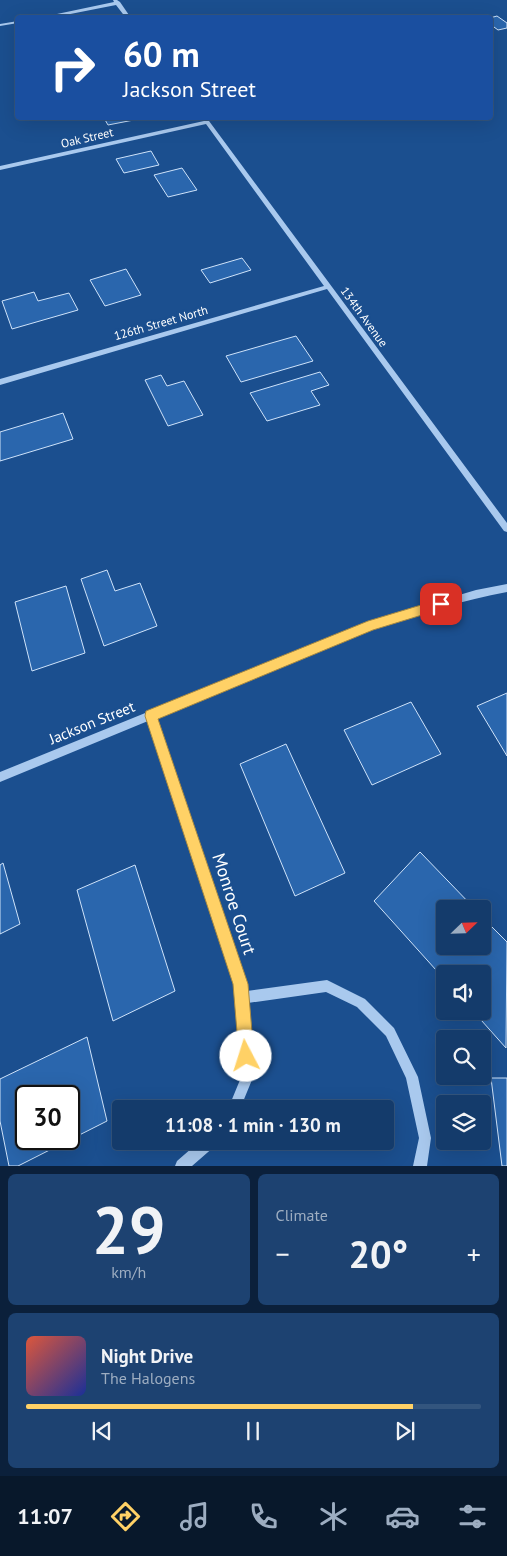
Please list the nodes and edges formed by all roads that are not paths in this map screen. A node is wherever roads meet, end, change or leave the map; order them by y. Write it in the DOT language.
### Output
graph roads {
  1 [pos="117,2"];
  2 [pos="54,15"];
  3 [pos="126,15"];
  4 [pos="15,22"];
  5 [pos="0,25"];
  6 [pos="206,120"];
  7 [pos="0,168"];
  8 [pos="328,286"];
  9 [pos="0,382"];
  10 [pos="507,529"];
  11 [pos="507,588"];
  12 [pos="151,716"];
  13 [pos="0,778"];
  14 [pos="242,998"];
  15 [pos="238,1100"];
  16 [pos="200,1150"];
  17 [pos="182,1166"];
  18 [pos="420,1166"];
  1 -- 2 [label="street"];
  1 -- 3 [label="street"];
  4 -- 5 [label="street"];
  6 -- 7 [label="street, Oak Street"];
  6 -- 8 [label="street, 134th Avenue"];
  8 -- 9 [label="street, 126th Street North"];
  8 -- 10 [label="street, 134th Avenue"];
  11 -- 12 [label="street, Jackson Street"];
  12 -- 13 [label="street, Jackson Street"];
  12 -- 14 [label="street, Monroe Court"];
  14 -- 15 [label="street, Monroe Court"];
  14 -- 18 [label="street"];
  16 -- 17 [label="street"];
}
